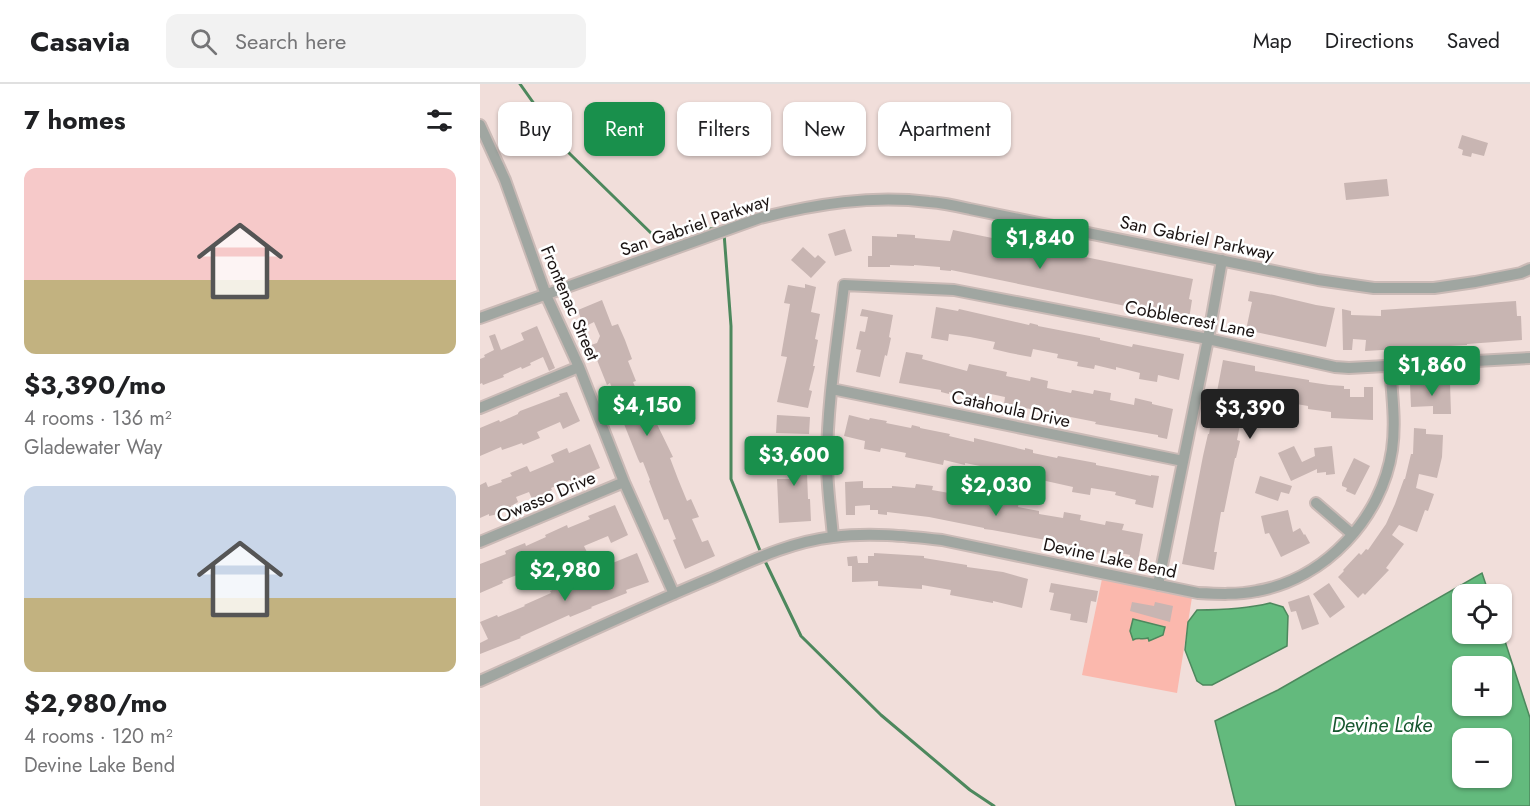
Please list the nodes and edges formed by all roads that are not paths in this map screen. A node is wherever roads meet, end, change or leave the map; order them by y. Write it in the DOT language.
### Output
graph roads {
  1 [pos="480,125"];
  2 [pos="1222,260"];
  3 [pos="1530,269"];
  4 [pos="546,295"];
  5 [pos="480,318"];
  6 [pos="1208,339"];
  7 [pos="1530,358"];
  8 [pos="579,367"];
  9 [pos="1390,367"];
  10 [pos="832,389"];
  11 [pos="480,408"];
  12 [pos="1183,461"];
  13 [pos="624,482"];
  14 [pos="1316,503"];
  15 [pos="1352,534"];
  16 [pos="833,537"];
  17 [pos="480,542"];
  18 [pos="1158,585"];
  19 [pos="674,594"];
  20 [pos="480,681"];
  1 -- 4 [label="street, Frontenac Street"];
  2 -- 3 [label="street, San Gabriel Parkway"];
  2 -- 4 [label="street, San Gabriel Parkway"];
  2 -- 6 [label="street"];
  4 -- 5 [label="street, San Gabriel Parkway"];
  4 -- 8 [label="street, Frontenac Street"];
  6 -- 9 [label="street, Cobblecrest Lane"];
  6 -- 10 [label="street, Cobblecrest Lane"];
  6 -- 12 [label="street"];
  7 -- 9 [label="street, Cobblecrest Lane"];
  8 -- 11 [label="street"];
  8 -- 13 [label="street, Frontenac Street"];
  9 -- 15 [label="street, Devine Lake Bend"];
  10 -- 12 [label="street, Catahoula Drive"];
  10 -- 16 [label="street"];
  12 -- 18 [label="street"];
  13 -- 17 [label="street, Owasso Drive"];
  13 -- 19 [label="street, Frontenac Street"];
  14 -- 15 [label="street"];
  15 -- 18 [label="street, Devine Lake Bend"];
  16 -- 18 [label="street, Devine Lake Bend"];
  16 -- 19 [label="street, Devine Lake Bend"];
  19 -- 20 [label="street, Devine Lake Bend"];
}
